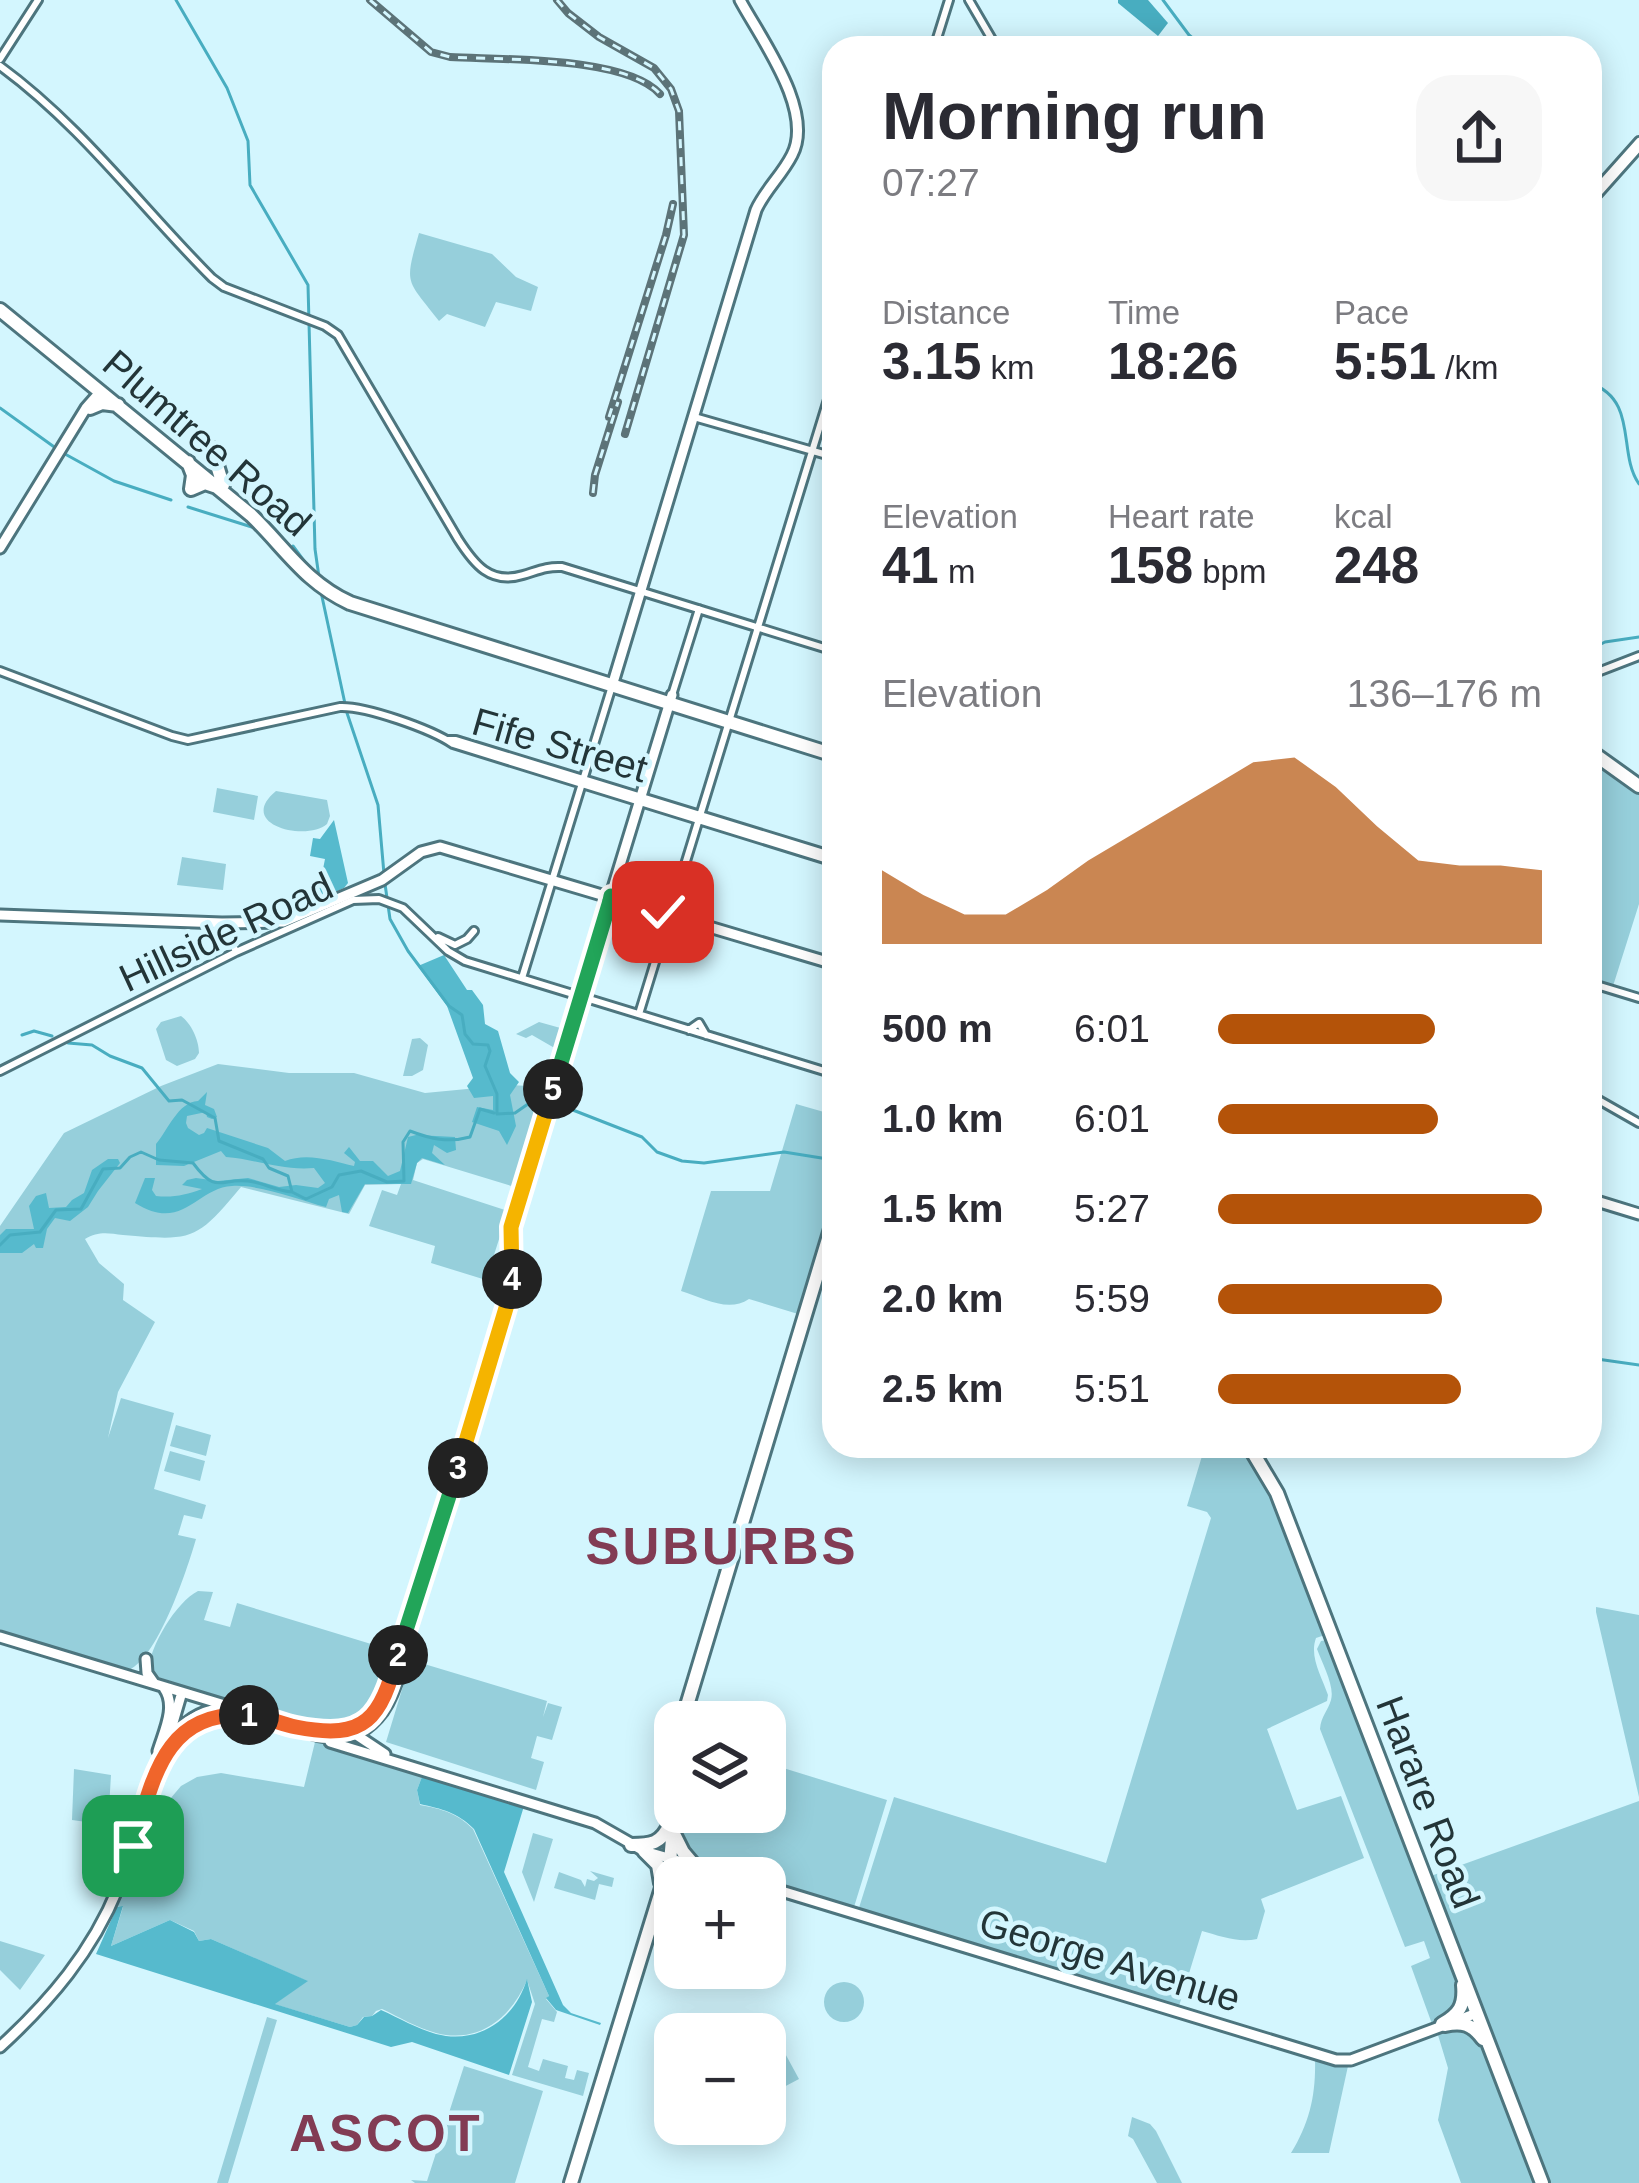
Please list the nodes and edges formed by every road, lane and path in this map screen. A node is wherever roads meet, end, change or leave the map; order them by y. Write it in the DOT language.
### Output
graph roads {
  1 [pos="38,0"];
  2 [pos="742,0"];
  3 [pos="949,0"];
  4 [pos="969,0"];
  5 [pos="938,36"];
  6 [pos="991,36"];
  7 [pos="0,63"];
  8 [pos="1639,144"];
  9 [pos="1602,186"];
  10 [pos="0,307"];
  11 [pos="99,385"];
  12 [pos="119,406"];
  13 [pos="88,408"];
  14 [pos="697,417"];
  15 [pos="822,419"];
  16 [pos="812,451"];
  17 [pos="822,454"];
  18 [pos="191,461"];
  19 [pos="221,486"];
  20 [pos="0,548"];
  21 [pos="642,592"];
  22 [pos="698,609"];
  23 [pos="758,628"];
  24 [pos="822,647"];
  25 [pos="1639,656"];
  26 [pos="1602,670"];
  27 [pos="0,671"];
  28 [pos="613,684"];
  29 [pos="671,700"];
  30 [pos="729,720"];
  31 [pos="822,748"];
  32 [pos="1602,757"];
  33 [pos="583,782"];
  34 [pos="1639,783"];
  35 [pos="640,800"];
  36 [pos="699,818"];
  37 [pos="822,855"];
  38 [pos="552,881"];
  39 [pos="611,898"];
  40 [pos="0,915"];
  41 [pos="669,916"];
  42 [pos="230,923"];
  43 [pos="474,931"];
  44 [pos="430,933"];
  45 [pos="236,952"];
  46 [pos="822,963"];
  47 [pos="522,978"];
  48 [pos="1602,987"];
  49 [pos="581,996"];
  50 [pos="1639,998"];
  51 [pos="639,1014"];
  52 [pos="822,1070"];
  53 [pos="0,1071"];
  54 [pos="1602,1101"];
  55 [pos="1639,1123"];
  56 [pos="1602,1202"];
  57 [pos="1639,1214"];
  58 [pos="822,1259"];
  59 [pos="822,1270"];
  60 [pos="782,1393"];
  61 [pos="1256,1458"];
  62 [pos="0,1637"];
  63 [pos="123,1674"];
  64 [pos="159,1685"];
  65 [pos="182,1692"];
  66 [pos="688,1701"];
  67 [pos="239,1709"];
  68 [pos="260,1716"];
  69 [pos="374,1717"];
  70 [pos="355,1734"];
  71 [pos="324,1735"];
  72 [pos="165,1748"];
  73 [pos="374,1751"];
  74 [pos="150,1779"];
  75 [pos="146,1803"];
  76 [pos="666,1833"];
  77 [pos="638,1848"];
  78 [pos="664,1857"];
  79 [pos="654,1862"];
  80 [pos="786,1892"];
  81 [pos="654,1913"];
  82 [pos="1461,1972"];
  83 [pos="1476,2012"];
  84 [pos="1440,2026"];
  85 [pos="0,2047"];
  86 [pos="1491,2050"];
  87 [pos="571,2183"];
  88 [pos="1542,2183"];
  1 -- 7 [label="street"];
  2 -- 14 [label="main road"];
  3 -- 5 [label="street"];
  4 -- 6 [label="street"];
  7 -- 21 [label="street"];
  8 -- 9 [label="street"];
  10 -- 11 [label="highway, Plumtree Road"];
  11 -- 12 [label="highway, Plumtree Road"];
  11 -- 13 [label="main road"];
  11 -- 13 [label="highway"];
  11 -- 18 [label="highway, Plumtree Road"];
  12 -- 13 [label="highway"];
  12 -- 18 [label="highway, Plumtree Road"];
  13 -- 20 [label="main road"];
  14 -- 16 [label="street"];
  14 -- 21 [label="main road"];
  15 -- 16 [label="street"];
  16 -- 17 [label="street"];
  16 -- 23 [label="street"];
  18 -- 19 [label="highway"];
  18 -- 19 [label="highway"];
  19 -- 28 [label="highway, Plumtree Road"];
  21 -- 22 [label="street"];
  21 -- 28 [label="main road"];
  22 -- 23 [label="street"];
  22 -- 29 [label="street"];
  23 -- 24 [label="street"];
  23 -- 30 [label="street"];
  25 -- 26 [label="street"];
  27 -- 33 [label="street, Fife Street"];
  28 -- 29 [label="highway"];
  28 -- 33 [label="street"];
  29 -- 30 [label="highway"];
  29 -- 35 [label="main road"];
  30 -- 31 [label="highway"];
  30 -- 36 [label="street"];
  32 -- 34 [label="highway"];
  33 -- 35 [label="street, Fife Street"];
  33 -- 38 [label="street"];
  35 -- 36 [label="street, Fife Street"];
  35 -- 39 [label="main road"];
  36 -- 37 [label="street, Fife Street"];
  36 -- 41 [label="street"];
  38 -- 39 [label="main road"];
  38 -- 42 [label="main road"];
  38 -- 47 [label="street"];
  39 -- 41 [label="main road"];
  39 -- 49 [label="main road"];
  40 -- 42 [label="main road"];
  41 -- 46 [label="main road"];
  41 -- 51 [label="street"];
  42 -- 45 [label="street"];
  43 -- 44 [label="street"];
  44 -- 45 [label="street, Hillside Road"];
  44 -- 47 [label="street, Hillside Road"];
  45 -- 53 [label="street, Hillside Road"];
  47 -- 49 [label="street"];
  48 -- 50 [label="street"];
  49 -- 51 [label="street"];
  49 -- 69 [label="main road"];
  51 -- 52 [label="street"];
  54 -- 55 [label="street"];
  56 -- 57 [label="main road"];
  58 -- 60 [label="highway"];
  59 -- 60 [label="highway"];
  60 -- 66 [label="highway"];
  61 -- 82 [label="highway, Harare Road"];
  62 -- 63 [label="main road"];
  63 -- 64 [label="main road"];
  63 -- 64 [label="main road"];
  64 -- 65 [label="main road"];
  64 -- 74 [label="main road"];
  65 -- 67 [label="main road"];
  65 -- 72 [label="main road"];
  67 -- 68 [label="main road"];
  67 -- 72 [label="main road"];
  68 -- 71 [label="main road"];
  68 -- 72 [label="main road"];
  69 -- 70 [label="main road"];
  69 -- 71 [label="main road"];
  69 -- 73 [label="main road"];
  70 -- 71 [label="main road"];
  70 -- 73 [label="main road"];
  71 -- 73 [label="main road"];
  72 -- 74 [label="main road"];
  72 -- 75 [label="main road"];
  73 -- 77 [label="main road"];
  74 -- 75 [label="main road"];
  75 -- 85 [label="main road"];
  76 -- 77 [label="highway"];
  77 -- 78 [label="main road"];
  77 -- 79 [label="highway"];
  80 -- 84 [label="main road, George Avenue"];
  81 -- 87 [label="highway"];
  82 -- 83 [label="highway, Harare Road"];
  82 -- 84 [label="highway"];
  83 -- 84 [label="main road, George Avenue"];
  83 -- 86 [label="highway, Harare Road"];
  84 -- 86 [label="highway"];
  86 -- 88 [label="highway, Harare Road"];
}
